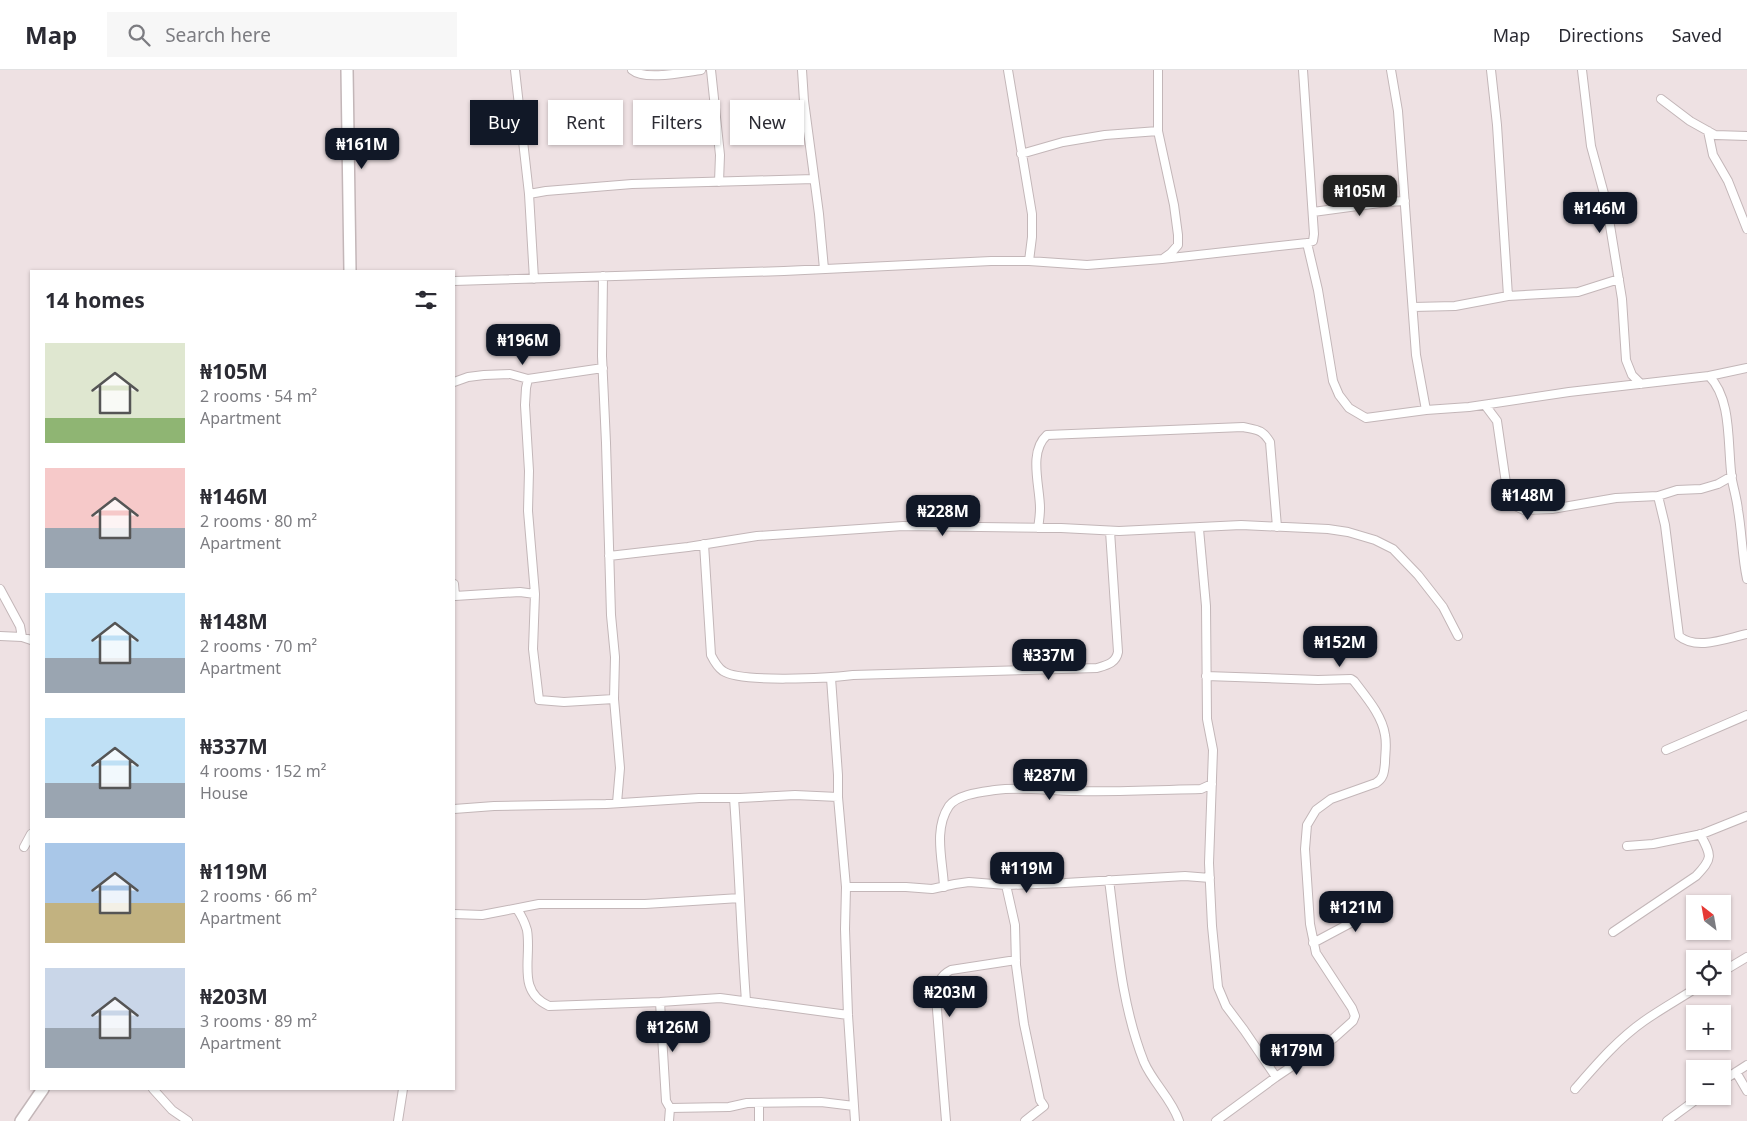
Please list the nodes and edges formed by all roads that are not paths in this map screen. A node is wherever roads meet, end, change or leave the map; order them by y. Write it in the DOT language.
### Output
graph roads {
  1 [pos="347,70"];
  2 [pos="515,70"];
  3 [pos="632,70"];
  4 [pos="701,70"];
  5 [pos="711,70"];
  6 [pos="802,70"];
  7 [pos="1008,70"];
  8 [pos="1158,70"];
  9 [pos="1303,70"];
  10 [pos="1391,70"];
  11 [pos="1491,70"];
  12 [pos="1582,70"];
  13 [pos="1661,100"];
  14 [pos="1158,131"];
  15 [pos="1708,131"];
  16 [pos="1747,136"];
  17 [pos="1021,154"];
  18 [pos="814,179"];
  19 [pos="718,182"];
  20 [pos="529,194"];
  21 [pos="1405,201"];
  22 [pos="1313,212"];
  23 [pos="1747,228"];
  24 [pos="1307,243"];
  25 [pos="1162,259"];
  26 [pos="1029,261"];
  27 [pos="824,269"];
  28 [pos="350,270"];
  29 [pos="603,276"];
  30 [pos="534,279"];
  31 [pos="1619,279"];
  32 [pos="455,281"];
  33 [pos="1508,296"];
  34 [pos="1413,307"];
  35 [pos="603,368"];
  36 [pos="1747,368"];
  37 [pos="1709,376"];
  38 [pos="528,379"];
  39 [pos="455,382"];
  40 [pos="1641,384"];
  41 [pos="1485,405"];
  42 [pos="1426,410"];
  43 [pos="1732,476"];
  44 [pos="1658,496"];
  45 [pos="1277,527"];
  46 [pos="1038,528"];
  47 [pos="1199,529"];
  48 [pos="1110,531"];
  49 [pos="1744,542"];
  50 [pos="704,544"];
  51 [pos="609,556"];
  52 [pos="1747,579"];
  53 [pos="0,589"];
  54 [pos="535,594"];
  55 [pos="455,596"];
  56 [pos="1747,634"];
  57 [pos="0,636"];
  58 [pos="1458,636"];
  59 [pos="22,637"];
  60 [pos="30,640"];
  61 [pos="1206,676"];
  62 [pos="831,678"];
  63 [pos="614,699"];
  64 [pos="1747,715"];
  65 [pos="1666,750"];
  66 [pos="1212,784"];
  67 [pos="734,798"];
  68 [pos="838,798"];
  69 [pos="617,803"];
  70 [pos="455,809"];
  71 [pos="1747,816"];
  72 [pos="1700,834"];
  73 [pos="30,836"];
  74 [pos="1627,846"];
  75 [pos="24,847"];
  76 [pos="1210,878"];
  77 [pos="1109,880"];
  78 [pos="1006,885"];
  79 [pos="846,887"];
  80 [pos="944,887"];
  81 [pos="740,898"];
  82 [pos="1388,903"];
  83 [pos="517,909"];
  84 [pos="455,914"];
  85 [pos="1613,932"];
  86 [pos="1313,943"];
  87 [pos="1747,957"];
  88 [pos="1016,960"];
  89 [pos="1731,967"];
  90 [pos="1686,995"];
  91 [pos="746,1001"];
  92 [pos="660,1002"];
  93 [pos="848,1015"];
  94 [pos="1747,1065"];
  95 [pos="1736,1072"];
  96 [pos="1731,1075"];
  97 [pos="1276,1077"];
  98 [pos="1575,1089"];
  99 [pos="42,1090"];
  100 [pos="154,1090"];
  101 [pos="403,1090"];
  102 [pos="1747,1091"];
  103 [pos="759,1103"];
  104 [pos="1689,1105"];
  105 [pos="854,1106"];
  106 [pos="670,1108"];
  107 [pos="20,1121"];
  108 [pos="188,1121"];
  109 [pos="398,1121"];
  110 [pos="669,1121"];
  111 [pos="759,1121"];
  112 [pos="855,1121"];
  113 [pos="946,1121"];
  114 [pos="1025,1121"];
  115 [pos="1179,1121"];
  116 [pos="1216,1121"];
  117 [pos="1667,1121"];
  1 -- 28 [label="main road"];
  2 -- 20 [label="street"];
  3 -- 4 [label="street"];
  5 -- 19 [label="street"];
  6 -- 18 [label="street"];
  7 -- 17 [label="street"];
  8 -- 14 [label="street"];
  9 -- 22 [label="street"];
  10 -- 21 [label="street"];
  11 -- 33 [label="street"];
  12 -- 31 [label="street"];
  13 -- 15 [label="street"];
  14 -- 17 [label="street"];
  14 -- 25 [label="street"];
  15 -- 16 [label="street"];
  15 -- 23 [label="street"];
  17 -- 26 [label="street"];
  18 -- 19 [label="street"];
  18 -- 27 [label="street"];
  19 -- 20 [label="street"];
  20 -- 30 [label="street"];
  21 -- 22 [label="street"];
  21 -- 34 [label="street"];
  22 -- 24 [label="street"];
  24 -- 25 [label="street"];
  24 -- 42 [label="street"];
  25 -- 26 [label="street"];
  26 -- 27 [label="street"];
  27 -- 29 [label="street"];
  29 -- 30 [label="street"];
  29 -- 35 [label="street"];
  30 -- 32 [label="street"];
  31 -- 33 [label="street"];
  31 -- 40 [label="street"];
  33 -- 34 [label="street"];
  34 -- 42 [label="street"];
  35 -- 38 [label="street"];
  35 -- 51 [label="street"];
  36 -- 37 [label="street"];
  37 -- 40 [label="street"];
  37 -- 43 [label="street"];
  38 -- 39 [label="street"];
  38 -- 54 [label="street"];
  40 -- 41 [label="street"];
  41 -- 42 [label="street"];
  41 -- 44 [label="street"];
  43 -- 44 [label="street"];
  43 -- 49 [label="street"];
  44 -- 56 [label="street"];
  45 -- 46 [label="street"];
  45 -- 47 [label="street"];
  45 -- 58 [label="street"];
  46 -- 48 [label="street"];
  46 -- 50 [label="street"];
  47 -- 48 [label="street"];
  47 -- 61 [label="street"];
  48 -- 62 [label="street"];
  49 -- 52 [label="street"];
  50 -- 51 [label="street"];
  50 -- 62 [label="street"];
  51 -- 63 [label="street"];
  53 -- 59 [label="street"];
  54 -- 55 [label="street"];
  54 -- 63 [label="street"];
  57 -- 59 [label="street"];
  59 -- 60 [label="street"];
  61 -- 66 [label="street"];
  61 -- 86 [label="street"];
  62 -- 68 [label="street"];
  63 -- 69 [label="street"];
  64 -- 65 [label="street"];
  66 -- 76 [label="street"];
  66 -- 80 [label="street"];
  67 -- 68 [label="street"];
  67 -- 69 [label="street"];
  67 -- 81 [label="street"];
  68 -- 79 [label="street"];
  69 -- 70 [label="street"];
  71 -- 72 [label="street"];
  72 -- 74 [label="street"];
  72 -- 85 [label="street"];
  73 -- 75 [label="street"];
  76 -- 77 [label="street"];
  76 -- 97 [label="street"];
  77 -- 78 [label="street"];
  77 -- 115 [label="street"];
  78 -- 80 [label="street"];
  78 -- 88 [label="street"];
  79 -- 80 [label="street"];
  79 -- 93 [label="street"];
  81 -- 83 [label="street"];
  81 -- 91 [label="street"];
  82 -- 86 [label="street"];
  83 -- 84 [label="street"];
  83 -- 92 [label="street"];
  86 -- 97 [label="street"];
  87 -- 89 [label="street"];
  88 -- 113 [label="street"];
  88 -- 114 [label="street"];
  90 -- 98 [label="street"];
  91 -- 92 [label="street"];
  91 -- 93 [label="street"];
  92 -- 106 [label="street"];
  93 -- 105 [label="street"];
  94 -- 95 [label="street"];
  95 -- 96 [label="street"];
  95 -- 102 [label="street"];
  97 -- 116 [label="street"];
  99 -- 107 [label="main road"];
  100 -- 108 [label="street"];
  101 -- 109 [label="street"];
  103 -- 105 [label="street"];
  103 -- 106 [label="street"];
  103 -- 111 [label="street"];
  104 -- 117 [label="street"];
  105 -- 112 [label="street"];
  106 -- 110 [label="street"];
}
